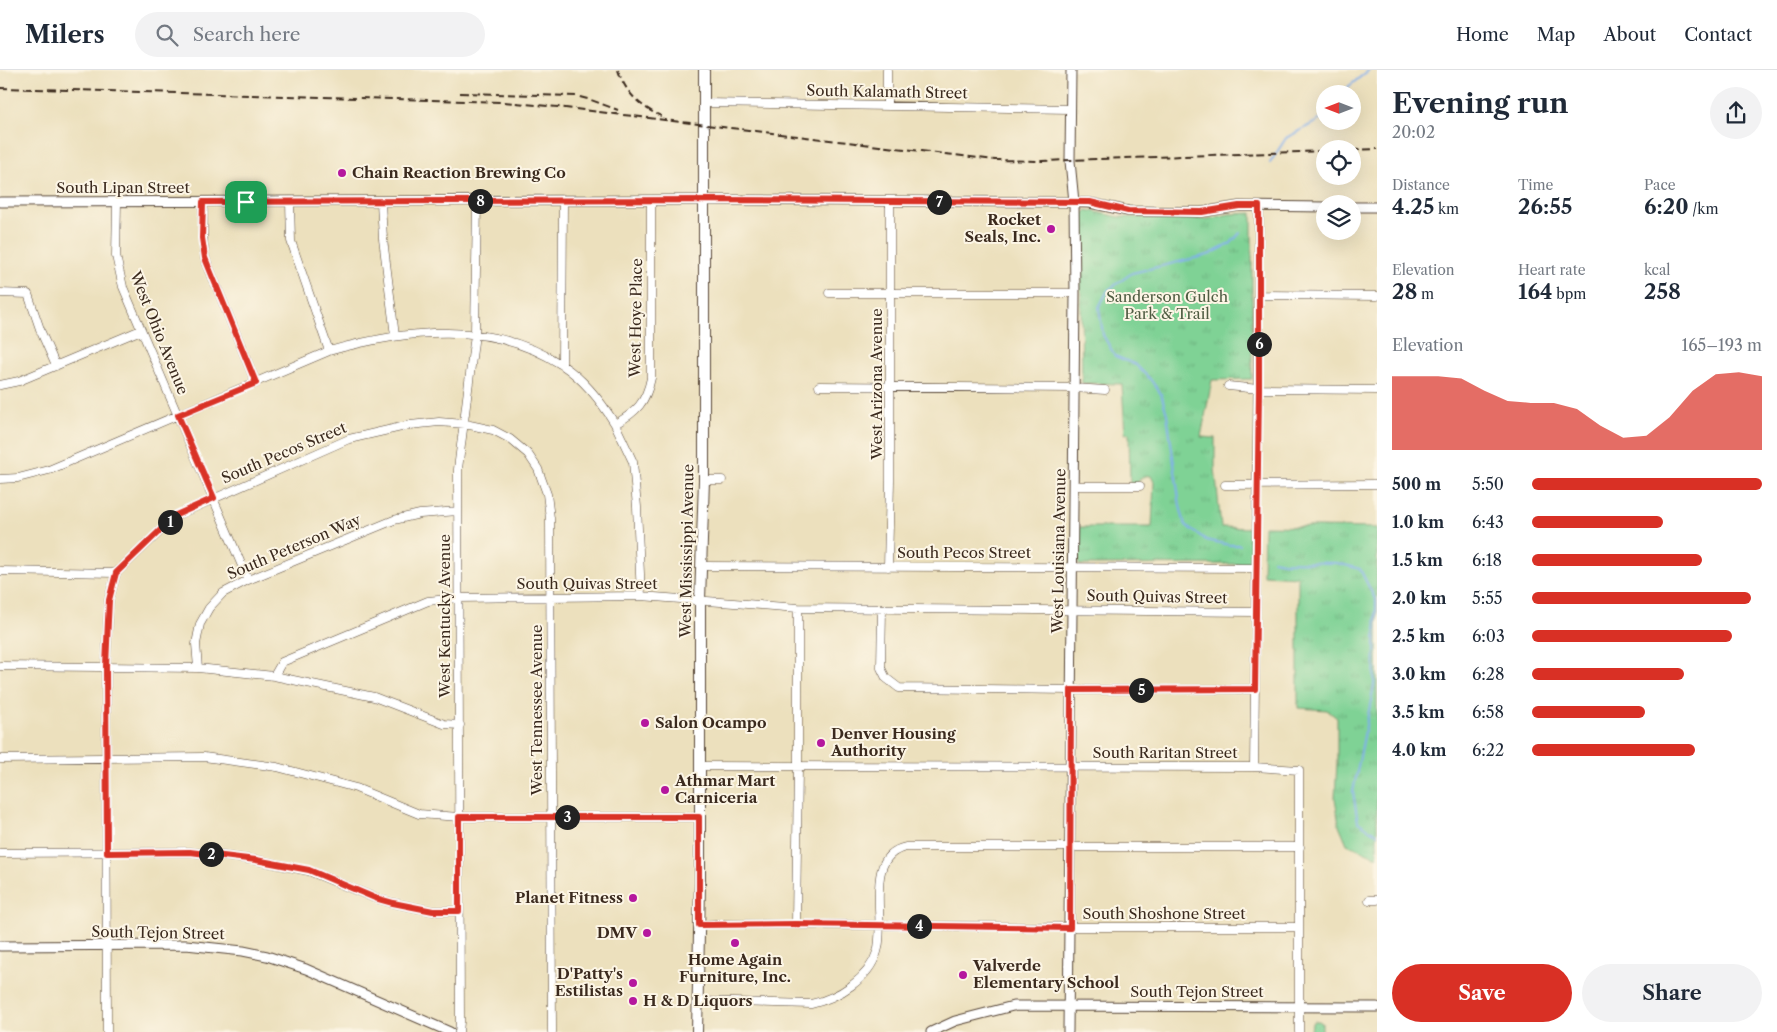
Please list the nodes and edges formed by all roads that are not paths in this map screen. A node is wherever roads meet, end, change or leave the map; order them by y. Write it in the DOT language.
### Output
graph roads {
  1 [pos="704,70"];
  2 [pos="887,70"];
  3 [pos="1071,70"];
  4 [pos="704,103"];
  5 [pos="887,106"];
  6 [pos="1070,109"];
  7 [pos="704,200"];
  8 [pos="477,201"];
  9 [pos="563,201"];
  10 [pos="651,201"];
  11 [pos="0,202"];
  12 [pos="117,202"];
  13 [pos="203,202"];
  14 [pos="290,202"];
  15 [pos="381,202"];
  16 [pos="890,202"];
  17 [pos="1074,202"];
  18 [pos="1259,206"];
  19 [pos="1316,207"];
  20 [pos="1361,207"];
  21 [pos="1377,207"];
  22 [pos="0,293"];
  23 [pos="829,293"];
  24 [pos="891,294"];
  25 [pos="1075,294"];
  26 [pos="1259,295"];
  27 [pos="1377,296"];
  28 [pos="140,330"];
  29 [pos="475,334"];
  30 [pos="395,336"];
  31 [pos="329,351"];
  32 [pos="562,365"];
  33 [pos="56,366"];
  34 [pos="256,383"];
  35 [pos="0,385"];
  36 [pos="819,386"];
  37 [pos="890,386"];
  38 [pos="1228,386"];
  39 [pos="1074,388"];
  40 [pos="1259,389"];
  41 [pos="1105,390"];
  42 [pos="1377,390"];
  43 [pos="178,415"];
  44 [pos="465,424"];
  45 [pos="615,424"];
  46 [pos="533,461"];
  47 [pos="0,479"];
  48 [pos="704,480"];
  49 [pos="722,480"];
  50 [pos="1377,484"];
  51 [pos="1225,485"];
  52 [pos="1258,485"];
  53 [pos="1073,486"];
  54 [pos="1140,486"];
  55 [pos="214,498"];
  56 [pos="458,511"];
  57 [pos="701,566"];
  58 [pos="888,567"];
  59 [pos="1072,568"];
  60 [pos="1257,568"];
  61 [pos="0,571"];
  62 [pos="116,573"];
  63 [pos="248,580"];
  64 [pos="641,596"];
  65 [pos="458,598"];
  66 [pos="551,598"];
  67 [pos="700,600"];
  68 [pos="798,608"];
  69 [pos="882,609"];
  70 [pos="1072,610"];
  71 [pos="1255,612"];
  72 [pos="0,666"];
  73 [pos="106,666"];
  74 [pos="198,668"];
  75 [pos="274,676"];
  76 [pos="1255,689"];
  77 [pos="1071,690"];
  78 [pos="460,725"];
  79 [pos="0,759"];
  80 [pos="106,759"];
  81 [pos="700,766"];
  82 [pos="798,766"];
  83 [pos="1070,766"];
  84 [pos="1254,768"];
  85 [pos="459,817"];
  86 [pos="551,817"];
  87 [pos="699,817"];
  88 [pos="1070,846"];
  89 [pos="1300,846"];
  90 [pos="0,853"];
  91 [pos="107,853"];
  92 [pos="459,911"];
  93 [pos="796,924"];
  94 [pos="699,925"];
  95 [pos="880,926"];
  96 [pos="1300,927"];
  97 [pos="1070,928"];
  98 [pos="107,945"];
  99 [pos="0,946"];
  100 [pos="697,1002"];
  101 [pos="1068,1005"];
  102 [pos="1300,1005"];
  103 [pos="1377,1007"];
  104 [pos="108,1032"];
  105 [pos="450,1032"];
  106 [pos="459,1032"];
  107 [pos="552,1032"];
  108 [pos="697,1032"];
  109 [pos="931,1032"];
  110 [pos="1068,1032"];
  111 [pos="1299,1032"];
  1 -- 4 [label="main road, West Mississippi Avenue"];
  2 -- 5 [label="street"];
  3 -- 6 [label="street, West Louisiana Avenue"];
  4 -- 5 [label="street, South Kalamath Street"];
  4 -- 7 [label="main road, West Mississippi Avenue"];
  5 -- 6 [label="street, South Kalamath Street"];
  6 -- 17 [label="street, West Louisiana Avenue"];
  7 -- 10 [label="street, South Lipan Street"];
  7 -- 16 [label="street, South Lipan Street"];
  7 -- 48 [label="main road, West Mississippi Avenue"];
  8 -- 9 [label="street, South Lipan Street"];
  8 -- 15 [label="street, South Lipan Street"];
  8 -- 29 [label="street, West Kentucky Avenue"];
  9 -- 10 [label="street, South Lipan Street"];
  9 -- 32 [label="street"];
  10 -- 45 [label="street, West Hoye Place"];
  11 -- 12 [label="street, South Lipan Street"];
  12 -- 13 [label="street, South Lipan Street"];
  12 -- 28 [label="street, West Ohio Avenue"];
  13 -- 14 [label="street, South Lipan Street"];
  13 -- 34 [label="street"];
  14 -- 15 [label="street, South Lipan Street"];
  14 -- 31 [label="street"];
  15 -- 30 [label="street"];
  16 -- 17 [label="street, South Lipan Street"];
  16 -- 24 [label="street, West Arizona Avenue"];
  17 -- 18 [label="street, South Lipan Street"];
  17 -- 25 [label="street, West Louisiana Avenue"];
  18 -- 19 [label="street, South Lipan Street"];
  18 -- 26 [label="street"];
  20 -- 21 [label="street"];
  22 -- 33 [label="street"];
  23 -- 24 [label="street"];
  24 -- 25 [label="street"];
  24 -- 37 [label="street, West Arizona Avenue"];
  25 -- 39 [label="street, West Louisiana Avenue"];
  26 -- 27 [label="street"];
  26 -- 40 [label="street"];
  28 -- 33 [label="street"];
  28 -- 43 [label="street, West Ohio Avenue"];
  29 -- 30 [label="street"];
  29 -- 32 [label="street"];
  29 -- 44 [label="street, West Kentucky Avenue"];
  30 -- 31 [label="street"];
  31 -- 34 [label="street"];
  32 -- 45 [label="street"];
  33 -- 35 [label="street"];
  34 -- 43 [label="street"];
  36 -- 37 [label="street"];
  37 -- 39 [label="street"];
  37 -- 58 [label="street, West Arizona Avenue"];
  38 -- 40 [label="street"];
  39 -- 41 [label="street"];
  39 -- 53 [label="street, West Louisiana Avenue"];
  40 -- 42 [label="street"];
  40 -- 52 [label="street"];
  43 -- 47 [label="street"];
  43 -- 55 [label="street, West Ohio Avenue"];
  44 -- 46 [label="street, South Pecos Street"];
  44 -- 55 [label="street, South Pecos Street"];
  44 -- 56 [label="street, West Kentucky Avenue"];
  45 -- 64 [label="street"];
  46 -- 66 [label="street, West Tennessee Avenue"];
  48 -- 49 [label="street"];
  48 -- 57 [label="main road, West Mississippi Avenue"];
  50 -- 52 [label="street"];
  51 -- 52 [label="street"];
  52 -- 60 [label="street"];
  53 -- 54 [label="street"];
  53 -- 59 [label="street, West Louisiana Avenue"];
  55 -- 62 [label="street, South Pecos Street"];
  55 -- 63 [label="street, West Ohio Avenue"];
  56 -- 63 [label="street, South Peterson Way"];
  56 -- 65 [label="street, West Kentucky Avenue"];
  57 -- 58 [label="street, South Pecos Street"];
  57 -- 67 [label="main road, West Mississippi Avenue"];
  58 -- 59 [label="street, South Pecos Street"];
  59 -- 60 [label="street, South Pecos Street"];
  59 -- 70 [label="street, West Louisiana Avenue"];
  60 -- 71 [label="street"];
  61 -- 62 [label="street"];
  62 -- 73 [label="street"];
  63 -- 74 [label="street, South Peterson Way"];
  64 -- 66 [label="street, South Quivas Street"];
  64 -- 67 [label="street, South Quivas Street"];
  65 -- 66 [label="street, South Quivas Street"];
  65 -- 75 [label="street, South Quivas Street"];
  65 -- 78 [label="street, West Kentucky Avenue"];
  66 -- 86 [label="street, West Tennessee Avenue"];
  67 -- 68 [label="street, South Quivas Street"];
  67 -- 81 [label="main road, West Mississippi Avenue"];
  68 -- 69 [label="street, South Quivas Street"];
  68 -- 82 [label="street"];
  69 -- 70 [label="street, South Quivas Street"];
  69 -- 77 [label="street"];
  70 -- 71 [label="street, South Quivas Street"];
  70 -- 77 [label="street, West Louisiana Avenue"];
  71 -- 76 [label="street"];
  72 -- 73 [label="street"];
  73 -- 74 [label="street"];
  73 -- 80 [label="street"];
  74 -- 75 [label="street"];
  75 -- 78 [label="street"];
  76 -- 77 [label="street"];
  76 -- 84 [label="street"];
  77 -- 83 [label="street, West Louisiana Avenue"];
  78 -- 85 [label="street, West Kentucky Avenue"];
  79 -- 80 [label="street"];
  80 -- 85 [label="street"];
  80 -- 91 [label="street"];
  81 -- 82 [label="street, South Raritan Street"];
  81 -- 87 [label="main road, West Mississippi Avenue"];
  82 -- 83 [label="street, South Raritan Street"];
  82 -- 93 [label="street"];
  83 -- 84 [label="street, South Raritan Street"];
  83 -- 88 [label="street, West Louisiana Avenue"];
  84 -- 89 [label="street, South Raritan Street"];
  85 -- 86 [label="street"];
  85 -- 92 [label="street, West Kentucky Avenue"];
  86 -- 87 [label="street"];
  86 -- 107 [label="street, West Tennessee Avenue"];
  87 -- 94 [label="main road, West Mississippi Avenue"];
  88 -- 89 [label="street"];
  88 -- 95 [label="street"];
  88 -- 97 [label="street, West Louisiana Avenue"];
  89 -- 96 [label="street"];
  90 -- 91 [label="street"];
  91 -- 92 [label="street"];
  91 -- 98 [label="street"];
  92 -- 106 [label="street, West Kentucky Avenue"];
  93 -- 94 [label="street, South Shoshone Street"];
  93 -- 95 [label="street, South Shoshone Street"];
  94 -- 100 [label="main road, West Mississippi Avenue"];
  95 -- 97 [label="street, South Shoshone Street"];
  95 -- 100 [label="street"];
  96 -- 97 [label="street, South Shoshone Street"];
  96 -- 102 [label="street"];
  97 -- 101 [label="street, West Louisiana Avenue"];
  98 -- 99 [label="street, South Tejon Street"];
  98 -- 104 [label="street"];
  98 -- 105 [label="street, South Tejon Street"];
  100 -- 108 [label="main road, West Mississippi Avenue"];
  101 -- 102 [label="street, South Tejon Street"];
  101 -- 109 [label="street, South Tejon Street"];
  101 -- 110 [label="street, West Louisiana Avenue"];
  102 -- 103 [label="street, South Tejon Street"];
  102 -- 111 [label="street"];
}
